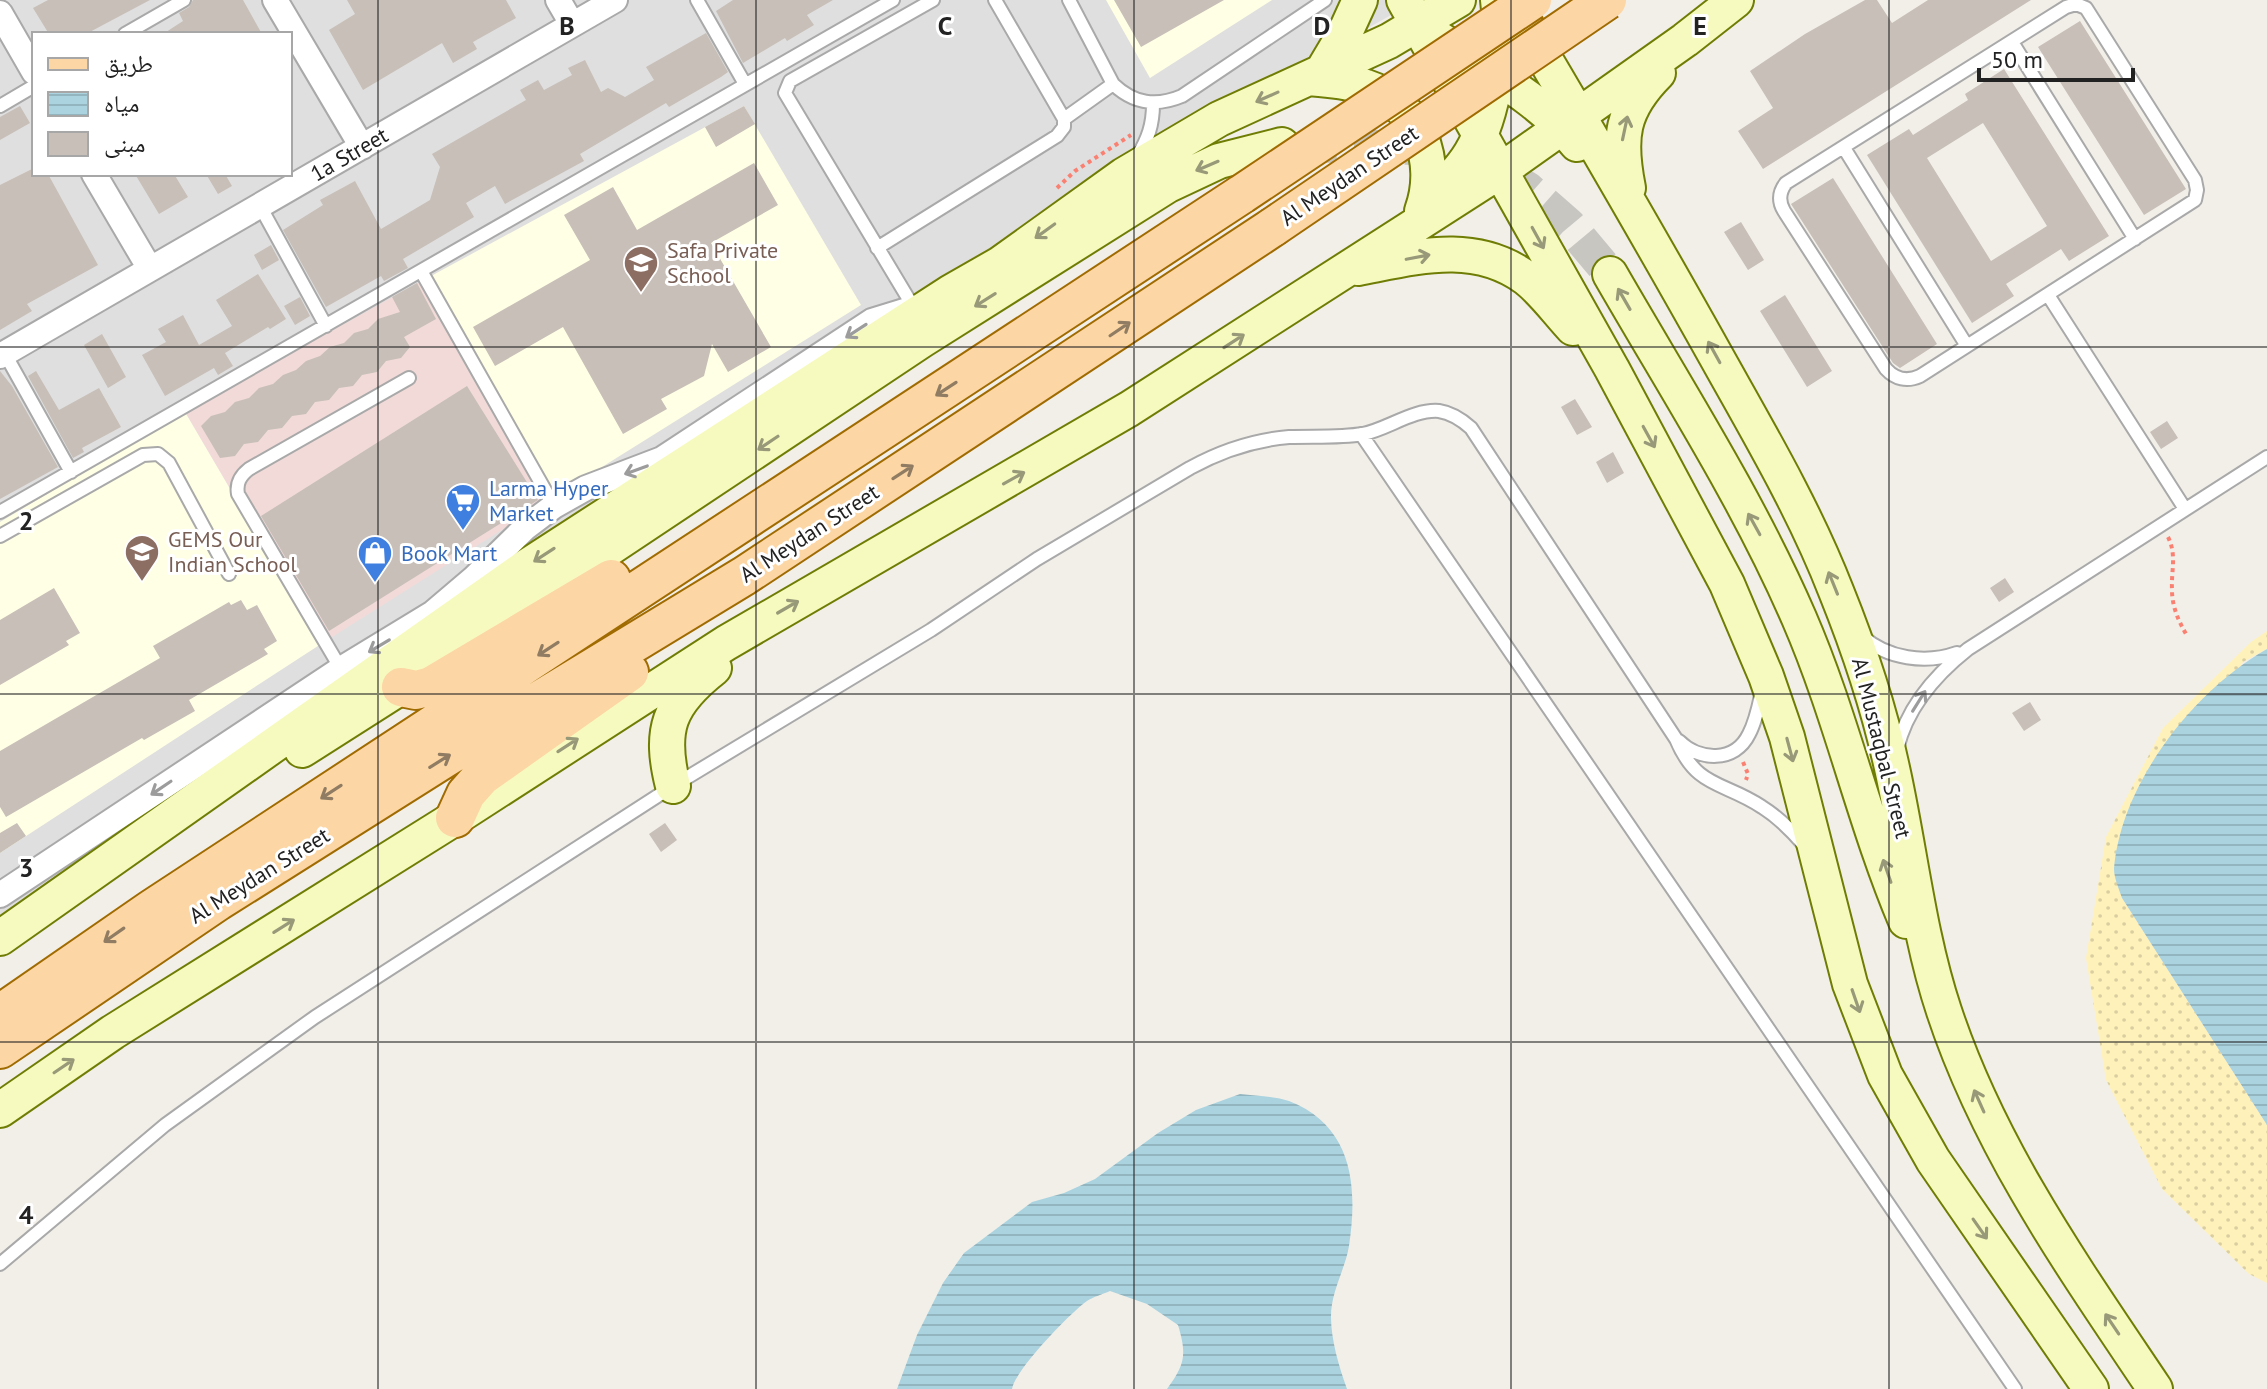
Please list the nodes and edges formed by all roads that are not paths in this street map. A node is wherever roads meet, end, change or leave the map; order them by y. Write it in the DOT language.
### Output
graph roads {
  1 [pos="184,0"];
  2 [pos="275,0"];
  3 [pos="558,0"];
  4 [pos="615,0"];
  5 [pos="697,0"];
  6 [pos="893,0"];
  7 [pos="933,0"];
  8 [pos="995,0"];
  9 [pos="1069,0"];
  10 [pos="1360,0"];
  11 [pos="1607,0"];
  12 [pos="1736,0"];
  13 [pos="1321,1"];
  14 [pos="1454,1"];
  15 [pos="1517,3"];
  16 [pos="1411,12"];
  17 [pos="0,13"];
  18 [pos="572,24"];
  19 [pos="128,32"];
  20 [pos="1685,40"];
  21 [pos="2012,42"];
  22 [pos="32,69"];
  23 [pos="1500,70"];
  24 [pos="1316,75"];
  25 [pos="745,84"];
  26 [pos="1113,84"];
  27 [pos="32,87"];
  28 [pos="1153,104"];
  29 [pos="0,106"];
  30 [pos="1064,119"];
  31 [pos="1571,121"];
  32 [pos="1480,136"];
  33 [pos="1282,145"];
  34 [pos="362,147"];
  35 [pos="1844,148"];
  36 [pos="1500,171"];
  37 [pos="1124,175"];
  38 [pos="95,176"];
  39 [pos="1632,204"];
  40 [pos="260,206"];
  41 [pos="1418,223"];
  42 [pos="2135,239"];
  43 [pos="877,248"];
  44 [pos="150,269"];
  45 [pos="421,271"];
  46 [pos="1341,272"];
  47 [pos="1610,274"];
  48 [pos="2048,295"];
  49 [pos="922,308"];
  50 [pos="326,326"];
  51 [pos="1967,346"];
  52 [pos="2,355"];
  53 [pos="1612,369"];
  54 [pos="409,378"];
  55 [pos="1361,434"];
  56 [pos="2267,457"];
  57 [pos="71,472"];
  58 [pos="800,483"];
  59 [pos="554,506"];
  60 [pos="2185,509"];
  61 [pos="0,512"];
  62 [pos="0,536"];
  63 [pos="229,574"];
  64 [pos="744,576"];
  65 [pos="1850,626"];
  66 [pos="726,643"];
  67 [pos="1968,649"];
  68 [pos="341,669"];
  69 [pos="1766,676"];
  70 [pos="401,687"];
  71 [pos="1676,739"];
  72 [pos="1892,767"];
  73 [pos="235,770"];
  74 [pos="673,786"];
  75 [pos="455,818"];
  76 [pos="1818,861"];
  77 [pos="3,891"];
  78 [pos="0,938"];
  79 [pos="1931,967"];
  80 [pos="0,1014"];
  81 [pos="0,1049"];
  82 [pos="0,1110"];
  83 [pos="0,1264"];
  84 [pos="2015,1389"];
  85 [pos="2091,1389"];
  86 [pos="2155,1389"];
  1 -- 19 [label="lane"];
  2 -- 34 [label="street"];
  3 -- 18 [label="street"];
  4 -- 18 [label="street, 1a Street"];
  5 -- 25 [label="lane"];
  6 -- 25 [label="lane"];
  7 -- 43 [label="lane"];
  8 -- 30 [label="lane"];
  9 -- 26 [label="lane"];
  10 -- 24 [label="main road"];
  64 -- 11 [label="main road, Al Meydan Street, one-way, bridge"];
  12 -- 20 [label="main road"];
  13 -- 28 [label="lane"];
  14 -- 16 [label="main road"];
  14 -- 23 [label="main road"];
  15 -- 23 [label="main road"];
  15 -- 31 [label="main road, Al Mustaqbal Street"];
  15 -- 58 [label="main road, Al Meydan Street, one-way, bridge"];
  16 -- 23 [label="main road"];
  16 -- 24 [label="main road"];
  16 -- 32 [label="main road"];
  17 -- 22 [label="street"];
  18 -- 34 [label="street, 1a Street"];
  20 -- 31 [label="main road"];
  39 -- 20 [label="main road, one-way"];
  21 -- 35 [label="lane"];
  21 -- 42 [label="lane"];
  21 -- 42 [label="lane"];
  23 -- 31 [label="main road"];
  23 -- 32 [label="main road"];
  23 -- 36 [label="main road"];
  24 -- 37 [label="main road, one-way"];
  24 -- 41 [label="main road"];
  25 -- 45 [label="lane"];
  26 -- 28 [label="lane"];
  26 -- 30 [label="lane"];
  27 -- 29 [label="lane"];
  28 -- 37 [label="lane"];
  30 -- 43 [label="lane"];
  31 -- 36 [label="main road"];
  31 -- 39 [label="main road, Al Mustaqbal Street"];
  32 -- 36 [label="main road"];
  32 -- 41 [label="main road"];
  33 -- 70 [label="main road, one-way"];
  34 -- 40 [label="street, 1a Street"];
  35 -- 51 [label="lane"];
  35 -- 51 [label="lane"];
  36 -- 41 [label="main road"];
  36 -- 53 [label="main road, one-way"];
  37 -- 49 [label="main road, one-way"];
  38 -- 44 [label="street"];
  65 -- 39 [label="main road, Al Mustaqbal Street, one-way"];
  40 -- 44 [label="street, 1a Street"];
  40 -- 50 [label="lane"];
  41 -- 46 [label="main road"];
  42 -- 48 [label="lane"];
  43 -- 49 [label="lane"];
  44 -- 52 [label="street, 1a Street"];
  45 -- 50 [label="lane"];
  45 -- 59 [label="lane"];
  46 -- 53 [label="main road, one-way"];
  66 -- 46 [label="main road, one-way"];
  79 -- 47 [label="main road, one-way"];
  48 -- 51 [label="lane"];
  48 -- 60 [label="lane"];
  49 -- 59 [label="street, one-way"];
  49 -- 73 [label="main road, one-way"];
  50 -- 57 [label="lane"];
  52 -- 57 [label="lane"];
  53 -- 69 [label="main road, one-way"];
  54 -- 68 [label="lane"];
  55 -- 71 [label="lane"];
  55 -- 74 [label="lane"];
  55 -- 84 [label="lane"];
  56 -- 60 [label="lane"];
  57 -- 61 [label="lane"];
  58 -- 70 [label="main road"];
  58 -- 80 [label="main road, Al Meydan Street, one-way"];
  59 -- 68 [label="street, one-way"];
  60 -- 67 [label="lane"];
  62 -- 63 [label="lane"];
  64 -- 75 [label="main road"];
  81 -- 64 [label="main road, Al Meydan Street, one-way"];
  65 -- 67 [label="lane"];
  65 -- 72 [label="main road, Al Mustaqbal Street"];
  66 -- 74 [label="main road"];
  75 -- 66 [label="main road, one-way"];
  72 -- 67 [label="lane, one-way"];
  68 -- 77 [label="street, one-way"];
  69 -- 71 [label="lane"];
  69 -- 76 [label="main road, one-way"];
  70 -- 73 [label="main road"];
  71 -- 76 [label="lane"];
  72 -- 79 [label="main road, Al Mustaqbal Street"];
  73 -- 78 [label="main road"];
  74 -- 83 [label="lane"];
  82 -- 75 [label="main road, one-way"];
  76 -- 85 [label="main road, one-way"];
  86 -- 79 [label="main road, Al Mustaqbal Street, one-way"];
}
